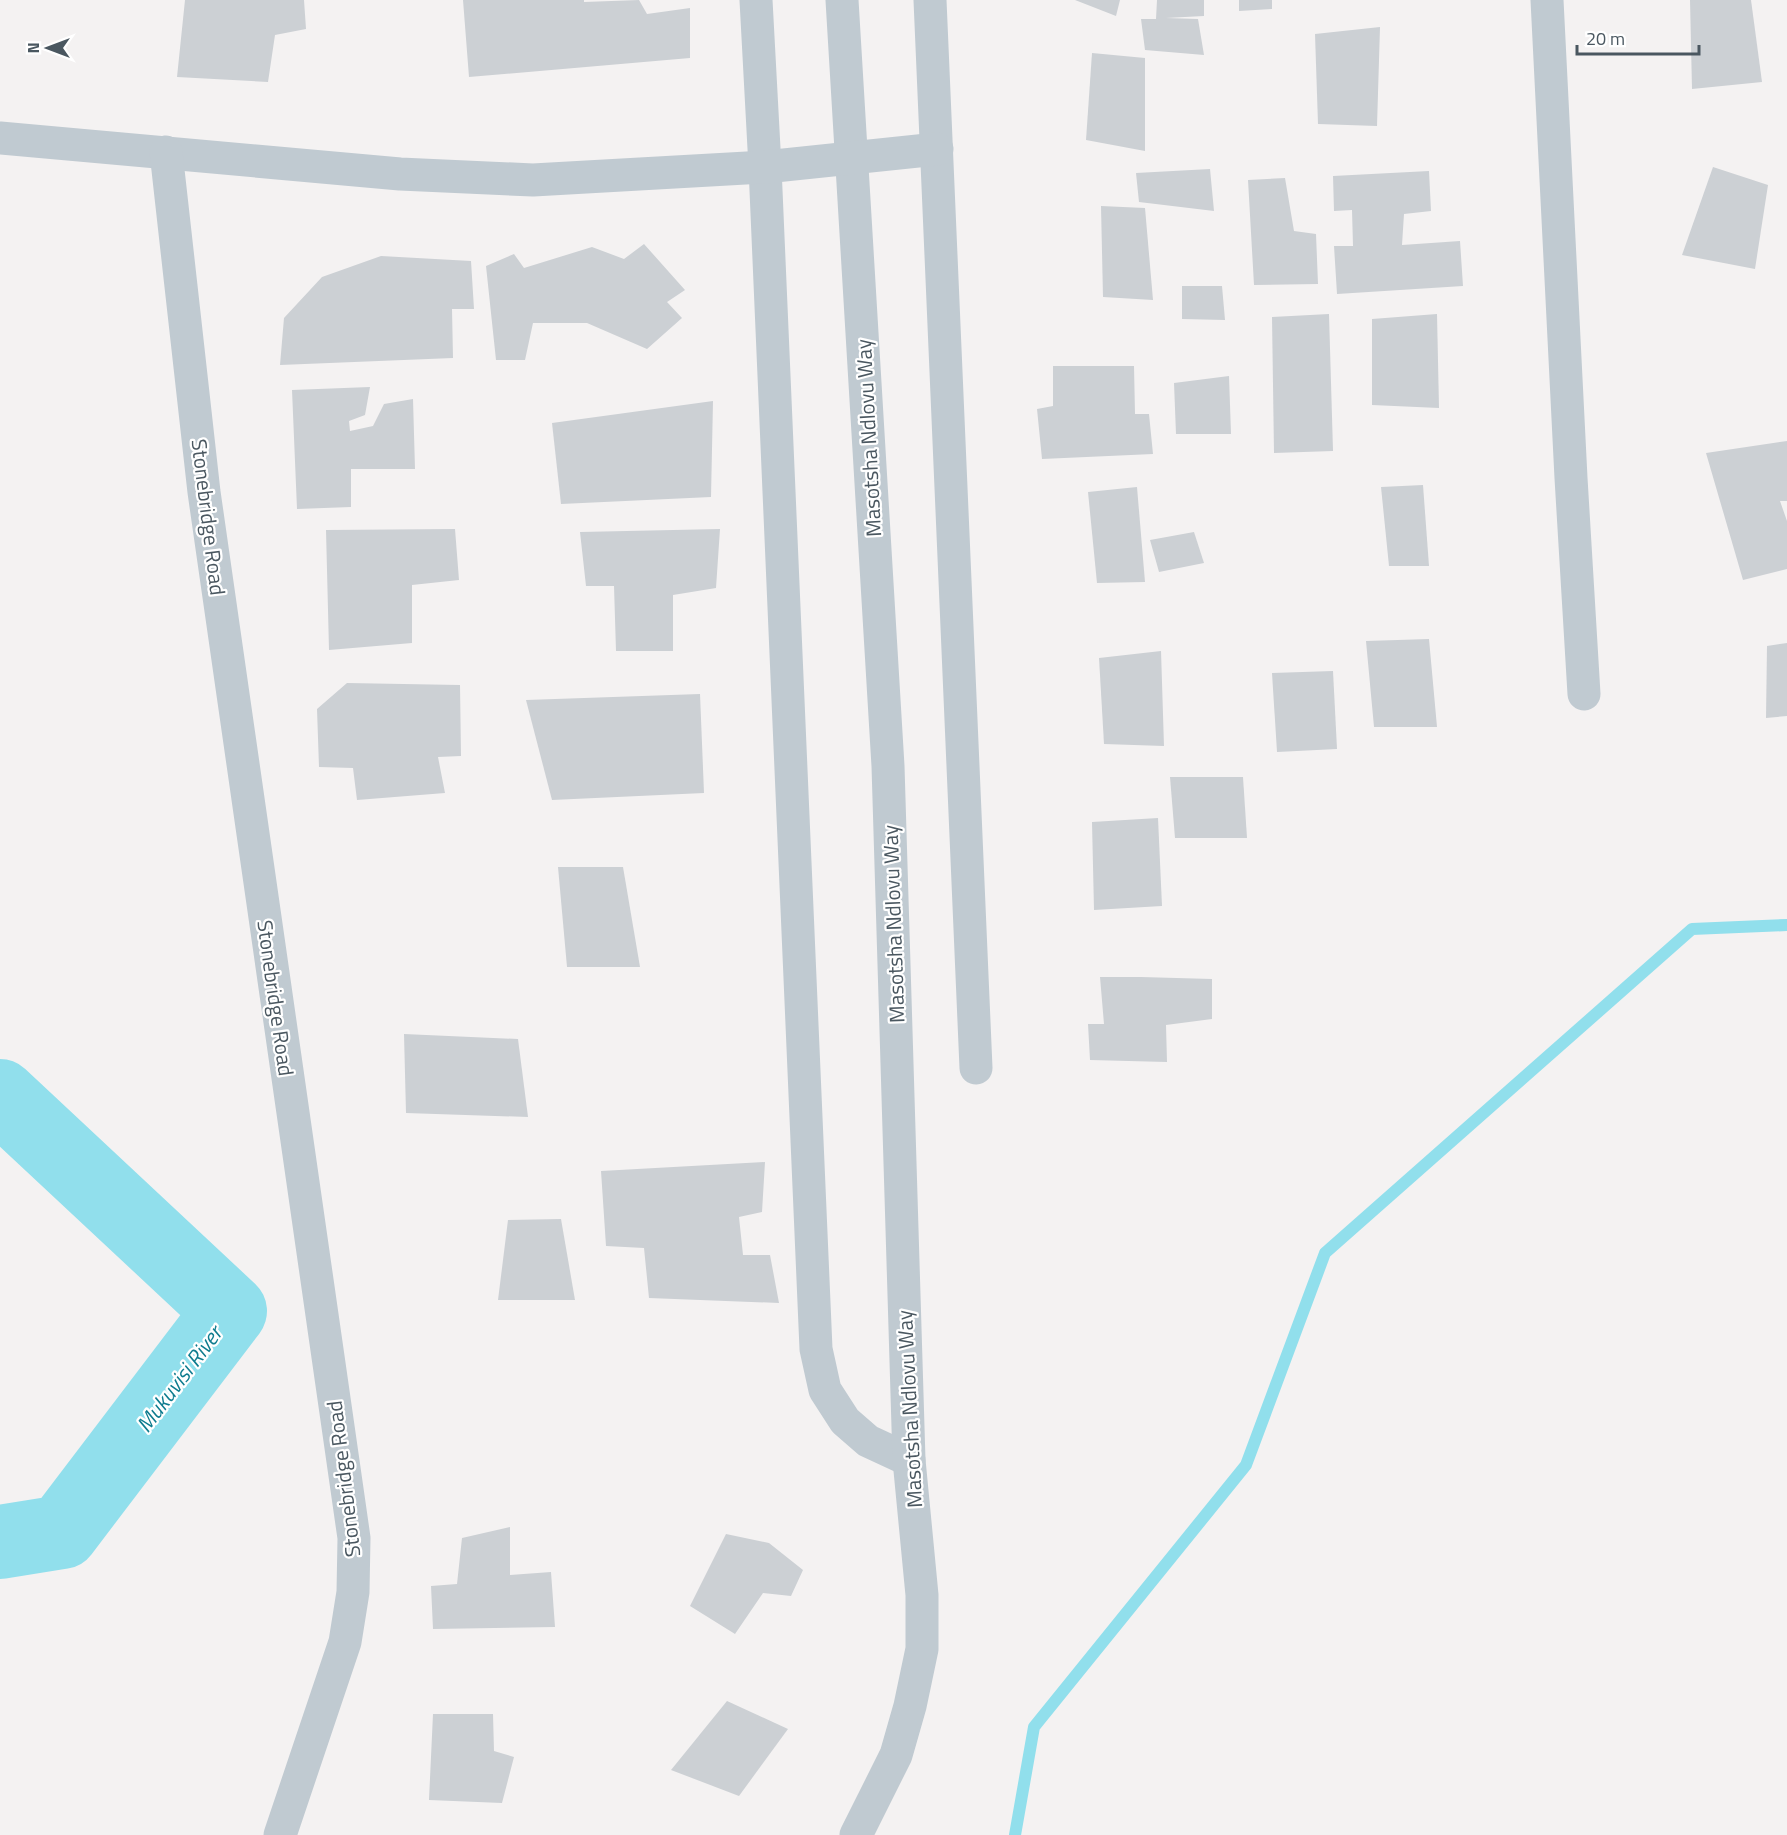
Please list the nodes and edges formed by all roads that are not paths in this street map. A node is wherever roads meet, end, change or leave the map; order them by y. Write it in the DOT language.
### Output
graph roads {
  1 [pos="756,0"];
  2 [pos="842,0"];
  3 [pos="930,0"];
  4 [pos="1547,0"];
  5 [pos="0,138"];
  6 [pos="937,149"];
  7 [pos="166,152"];
  8 [pos="851,158"];
  9 [pos="765,167"];
  10 [pos="1584,694"];
  11 [pos="976,1068"];
  12 [pos="909,1460"];
  13 [pos="280,1835"];
  14 [pos="856,1835"];
  1 -- 9 [label="street"];
  2 -- 8 [label="street, Masotsha Ndlovu Way"];
  3 -- 6 [label="street"];
  4 -- 10 [label="street"];
  5 -- 7 [label="street"];
  6 -- 8 [label="street"];
  6 -- 11 [label="street"];
  7 -- 9 [label="street"];
  7 -- 13 [label="street, Stonebridge Road"];
  8 -- 9 [label="street"];
  8 -- 12 [label="street, Masotsha Ndlovu Way"];
  9 -- 12 [label="street"];
  12 -- 14 [label="street, Masotsha Ndlovu Way"];
}
